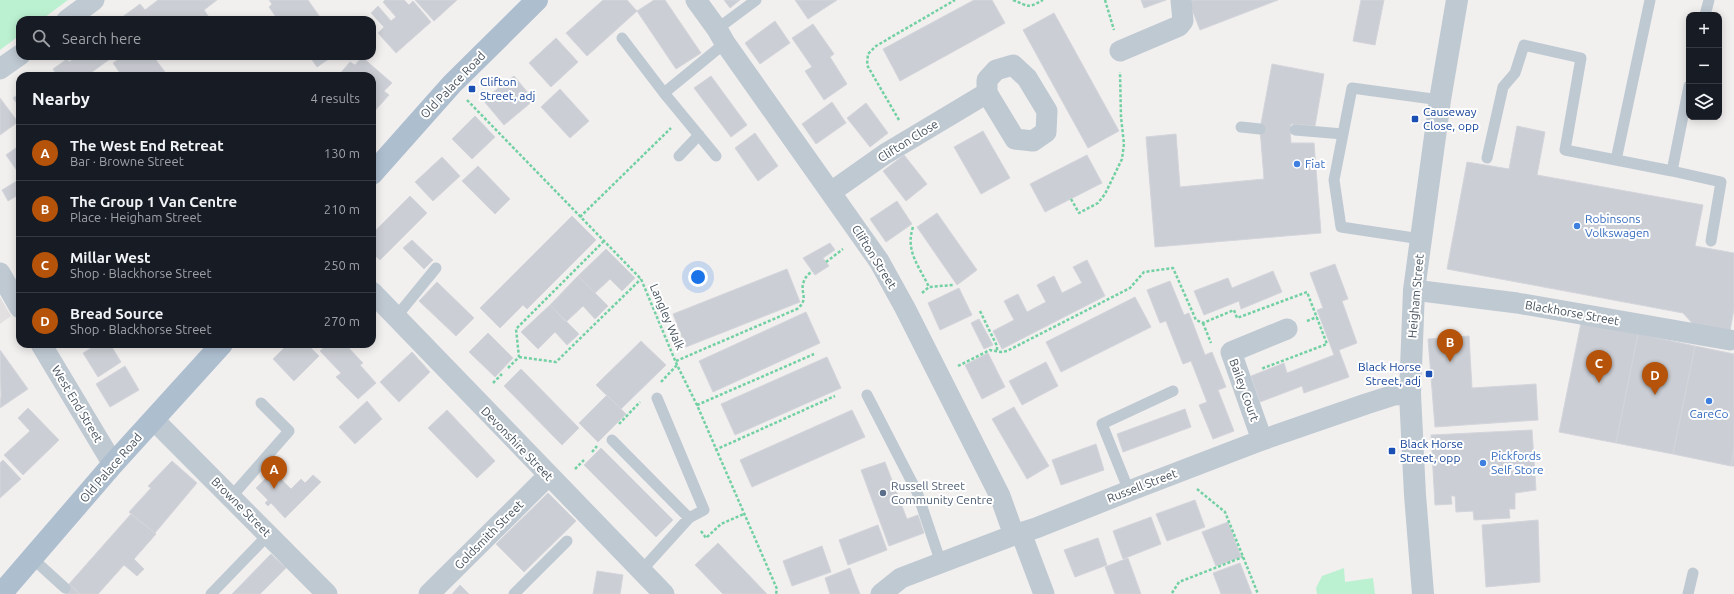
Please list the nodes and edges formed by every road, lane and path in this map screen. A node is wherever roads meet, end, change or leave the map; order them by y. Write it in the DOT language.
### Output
graph roads {
  1 [pos="94,0"];
  2 [pos="537,0"];
  3 [pos="696,0"];
  4 [pos="756,0"];
  5 [pos="955,0"];
  6 [pos="1013,0"];
  7 [pos="1043,0"];
  8 [pos="1105,0"];
  9 [pos="1181,0"];
  10 [pos="1457,0"];
  11 [pos="1650,0"];
  12 [pos="1709,0"];
  13 [pos="1707,12"];
  14 [pos="72,16"];
  15 [pos="721,36"];
  16 [pos="622,38"];
  17 [pos="1120,51"];
  18 [pos="16,57"];
  19 [pos="0,69"];
  20 [pos="452,84"];
  21 [pos="664,93"];
  22 [pos="987,93"];
  23 [pos="1440,100"];
  24 [pos="1686,101"];
  25 [pos="683,117"];
  26 [pos="1241,127"];
  27 [pos="1260,129"];
  28 [pos="1295,130"];
  29 [pos="1343,134"];
  30 [pos="698,135"];
  31 [pos="911,138"];
  32 [pos="679,156"];
  33 [pos="716,156"];
  34 [pos="1487,158"];
  35 [pos="1616,160"];
  36 [pos="376,170"];
  37 [pos="1672,171"];
  38 [pos="831,192"];
  39 [pos="1071,199"];
  40 [pos="580,217"];
  41 [pos="913,227"];
  42 [pos="1421,240"];
  43 [pos="604,241"];
  44 [pos="1711,241"];
  45 [pos="436,268"];
  46 [pos="812,271"];
  47 [pos="1144,272"];
  48 [pos="0,274"];
  49 [pos="641,279"];
  50 [pos="953,285"];
  51 [pos="1414,290"];
  52 [pos="376,296"];
  53 [pos="16,301"];
  54 [pos="980,311"];
  55 [pos="396,317"];
  56 [pos="1287,329"];
  57 [pos="1730,340"];
  58 [pos="43,348"];
  59 [pos="218,348"];
  60 [pos="996,351"];
  61 [pos="814,354"];
  62 [pos="519,357"];
  63 [pos="676,361"];
  64 [pos="678,365"];
  65 [pos="508,368"];
  66 [pos="938,376"];
  67 [pos="1173,391"];
  68 [pos="656,392"];
  69 [pos="1410,394"];
  70 [pos="867,395"];
  71 [pos="835,396"];
  72 [pos="645,398"];
  73 [pos="261,403"];
  74 [pos="697,405"];
  75 [pos="154,420"];
  76 [pos="618,425"];
  77 [pos="607,440"];
  78 [pos="1262,440"];
  79 [pos="715,450"];
  80 [pos="592,452"];
  81 [pos="113,464"];
  82 [pos="1187,469"];
  83 [pos="548,476"];
  84 [pos="1128,491"];
  85 [pos="231,497"];
  86 [pos="689,518"];
  87 [pos="269,534"];
  88 [pos="1018,534"];
  89 [pos="567,541"];
  90 [pos="1243,557"];
  91 [pos="32,558"];
  92 [pos="940,563"];
  93 [pos="641,570"];
  94 [pos="1693,573"];
  95 [pos="66,588"];
  96 [pos="1,594"];
  97 [pos="212,594"];
  98 [pos="327,594"];
  99 [pos="429,594"];
  100 [pos="514,594"];
  101 [pos="664,594"];
  102 [pos="776,594"];
  103 [pos="881,594"];
  104 [pos="1044,594"];
  105 [pos="1172,594"];
  106 [pos="1258,594"];
  107 [pos="1423,594"];
  108 [pos="1688,594"];
  1 -- 14 [label="street"];
  2 -- 20 [label="main road, Old Palace Road"];
  3 -- 15 [label="street, Clifton Street"];
  4 -- 15 [label="lane"];
  5 -- 31 [label="path"];
  6 -- 7 [label="path"];
  8 -- 17 [label="path"];
  9 -- 17 [label="street"];
  10 -- 23 [label="street, Heigham Street"];
  11 -- 35 [label="lane"];
  12 -- 13 [label="lane"];
  15 -- 21 [label="lane"];
  15 -- 38 [label="street, Clifton Street"];
  16 -- 21 [label="lane"];
  17 -- 39 [label="path"];
  18 -- 19 [label="street"];
  20 -- 36 [label="main road, Old Palace Road"];
  20 -- 40 [label="path, Langley Walk"];
  21 -- 25 [label="lane"];
  22 -- 31 [label="street, Clifton Close"];
  23 -- 29 [label="lane"];
  23 -- 42 [label="street, Heigham Street"];
  24 -- 37 [label="lane"];
  25 -- 30 [label="lane"];
  25 -- 40 [label="path"];
  26 -- 27 [label="lane"];
  28 -- 29 [label="lane"];
  29 -- 42 [label="lane"];
  30 -- 32 [label="lane"];
  30 -- 33 [label="lane"];
  31 -- 38 [label="street, Clifton Close"];
  34 -- 35 [label="lane"];
  35 -- 37 [label="lane"];
  37 -- 44 [label="lane"];
  38 -- 66 [label="street, Clifton Street"];
  40 -- 43 [label="path, Langley Walk"];
  41 -- 50 [label="path"];
  42 -- 51 [label="street, Heigham Street"];
  43 -- 49 [label="path, Langley Walk"];
  43 -- 62 [label="path"];
  45 -- 55 [label="lane"];
  46 -- 63 [label="path"];
  47 -- 60 [label="path"];
  48 -- 53 [label="street"];
  49 -- 62 [label="path"];
  49 -- 63 [label="path, Langley Walk"];
  51 -- 57 [label="street, Blackhorse Street"];
  51 -- 69 [label="street, Heigham Street"];
  52 -- 55 [label="street, Devonshire Street"];
  54 -- 60 [label="path"];
  55 -- 83 [label="street, Devonshire Street"];
  56 -- 78 [label="street, Bailey Court"];
  58 -- 81 [label="street, West End Street"];
  59 -- 75 [label="main road, Old Palace Road"];
  60 -- 66 [label="path"];
  61 -- 74 [label="path"];
  62 -- 65 [label="path"];
  63 -- 64 [label="path, Langley Walk"];
  64 -- 68 [label="path"];
  64 -- 74 [label="path, Langley Walk"];
  66 -- 88 [label="street, Clifton Street"];
  67 -- 84 [label="lane"];
  68 -- 86 [label="lane"];
  69 -- 78 [label="street, Russell Street"];
  69 -- 107 [label="street, Heigham Street"];
  70 -- 92 [label="lane"];
  71 -- 79 [label="path"];
  72 -- 76 [label="path"];
  73 -- 85 [label="lane"];
  74 -- 79 [label="path, Langley Walk"];
  75 -- 81 [label="main road, Old Palace Road"];
  75 -- 85 [label="street, Browne Street"];
  77 -- 80 [label="path"];
  77 -- 86 [label="lane"];
  78 -- 82 [label="street, Russell Street"];
  79 -- 102 [label="path, Langley Walk"];
  81 -- 91 [label="main road, Old Palace Road"];
  82 -- 84 [label="street, Russell Street"];
  82 -- 90 [label="path"];
  83 -- 93 [label="street, Devonshire Street"];
  83 -- 99 [label="street, Goldsmith Street"];
  84 -- 88 [label="street, Russell Street"];
  85 -- 87 [label="street, Browne Street"];
  86 -- 93 [label="lane"];
  87 -- 97 [label="lane"];
  87 -- 98 [label="street, Browne Street"];
  88 -- 92 [label="street, Russell Street"];
  88 -- 104 [label="street, Clifton Street"];
  89 -- 100 [label="lane"];
  90 -- 105 [label="path"];
  90 -- 106 [label="path"];
  91 -- 95 [label="lane"];
  91 -- 96 [label="main road, Old Palace Road"];
  92 -- 103 [label="street, Russell Street"];
  93 -- 101 [label="street, Devonshire Street"];
  94 -- 108 [label="lane"];
}
